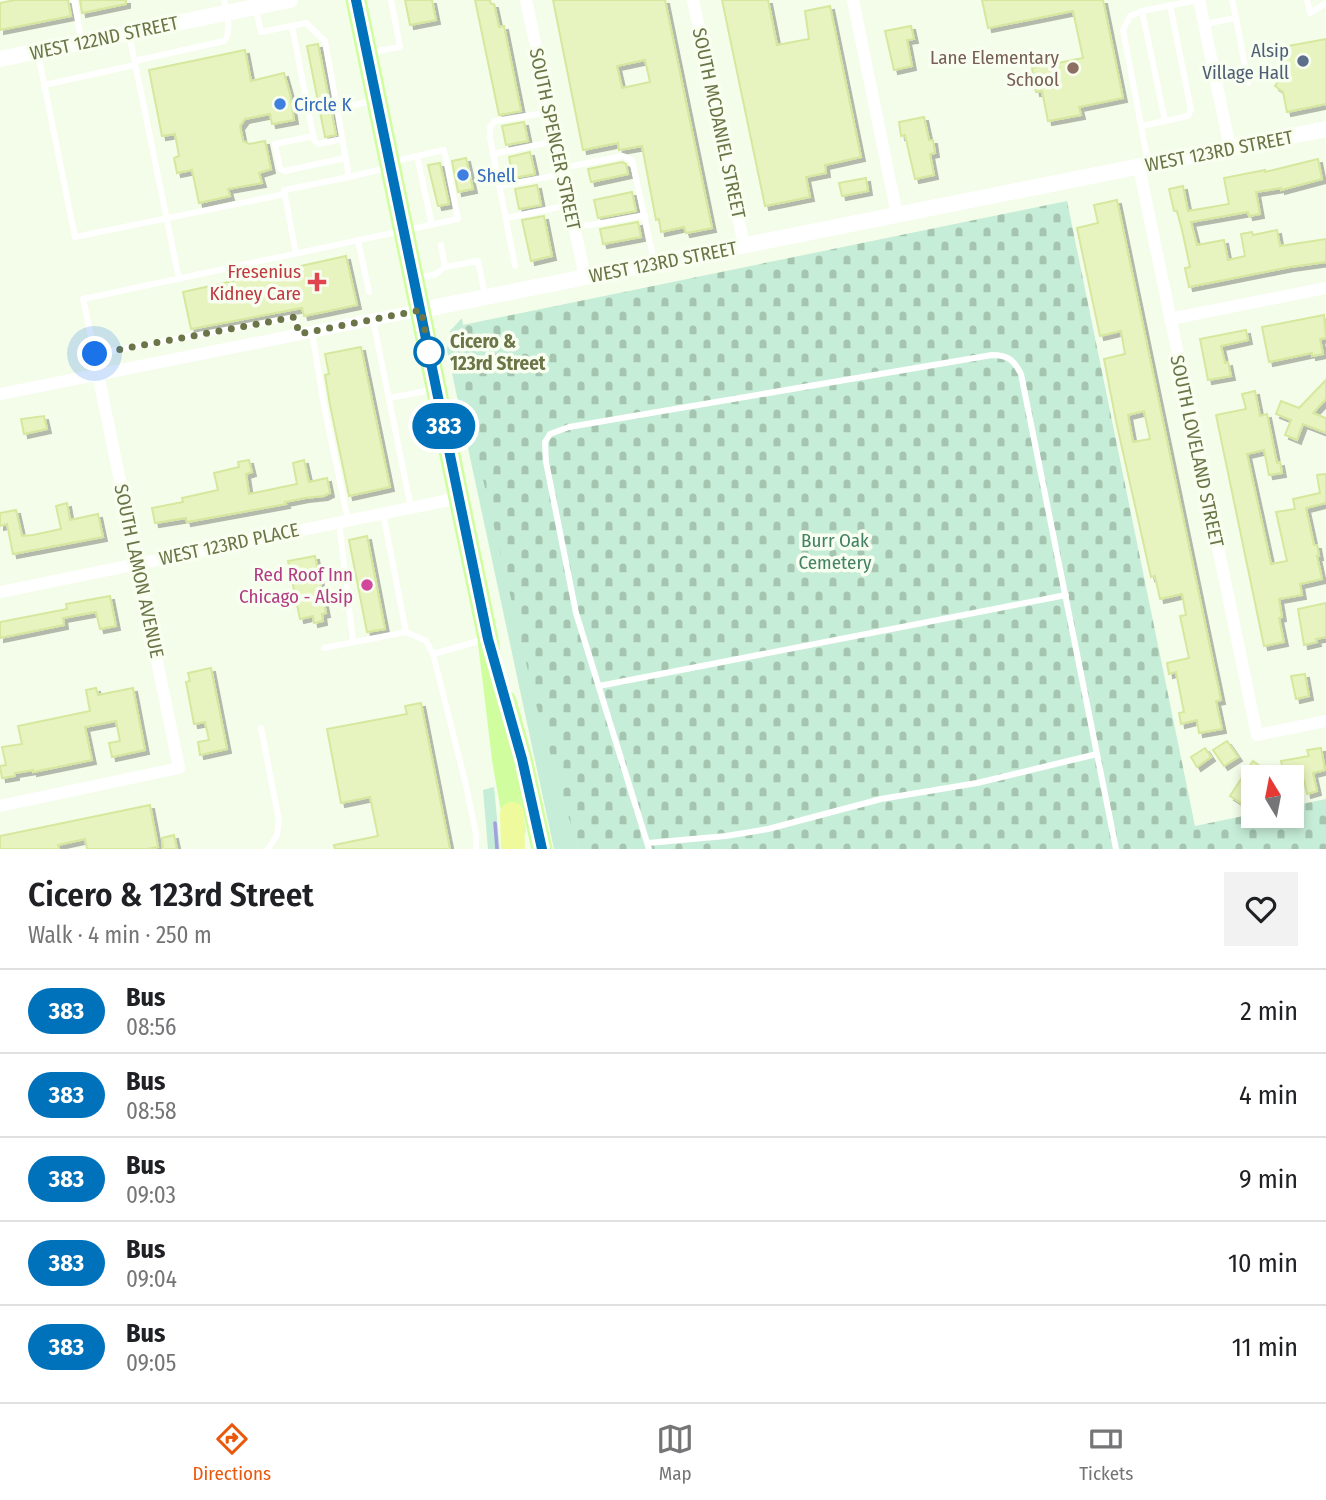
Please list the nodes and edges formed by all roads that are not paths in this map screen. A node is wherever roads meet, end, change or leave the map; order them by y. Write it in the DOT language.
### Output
graph roads {
  1 [pos="74,0"];
  2 [pos="290,0"];
  3 [pos="356,0"];
  4 [pos="391,0"];
  5 [pos="526,0"];
  6 [pos="694,0"];
  7 [pos="853,0"];
  8 [pos="1198,0"];
  9 [pos="1233,0"];
  10 [pos="1307,0"];
  11 [pos="1326,3"];
  12 [pos="253,5"];
  13 [pos="1170,5"];
  14 [pos="225,6"];
  15 [pos="1142,10"];
  16 [pos="1236,18"];
  17 [pos="1204,24"];
  18 [pos="292,26"];
  19 [pos="129,33"];
  20 [pos="82,43"];
  21 [pos="37,52"];
  22 [pos="367,53"];
  23 [pos="0,59"];
  24 [pos="135,63"];
  25 [pos="1248,83"];
  26 [pos="44,85"];
  27 [pos="376,100"];
  28 [pos="337,109"];
  29 [pos="550,111"];
  30 [pos="1165,121"];
  31 [pos="1142,126"];
  32 [pos="1326,129"];
  33 [pos="313,136"];
  34 [pos="342,139"];
  35 [pos="556,141"];
  36 [pos="1230,148"];
  37 [pos="493,154"];
  38 [pos="417,156"];
  39 [pos="345,158"];
  40 [pos="390,164"];
  41 [pos="1143,166"];
  42 [pos="562,171"];
  43 [pos="349,177"];
  44 [pos="499,187"];
  45 [pos="285,194"];
  46 [pos="570,205"];
  47 [pos="645,215"];
  48 [pos="897,215"];
  49 [pos="166,218"];
  50 [pos="506,218"];
  51 [pos="432,225"];
  52 [pos="574,226"];
  53 [pos="404,230"];
  54 [pos="359,240"];
  55 [pos="440,245"];
  56 [pos="744,246"];
  57 [pos="296,254"];
  58 [pos="655,263"];
  59 [pos="515,266"];
  60 [pos="445,267"];
  61 [pos="585,277"];
  62 [pos="179,279"];
  63 [pos="414,279"];
  64 [pos="1326,288"];
  65 [pos="369,292"];
  66 [pos="485,297"];
  67 [pos="421,310"];
  68 [pos="1170,319"];
  69 [pos="373,320"];
  70 [pos="312,332"];
  71 [pos="299,334"];
  72 [pos="98,374"];
  73 [pos="436,389"];
  74 [pos="0,394"];
  75 [pos="388,398"];
  76 [pos="459,498"];
  77 [pos="411,508"];
  78 [pos="383,513"];
  79 [pos="344,521"];
  80 [pos="137,563"];
  81 [pos="0,592"];
  82 [pos="1066,595"];
  83 [pos="406,632"];
  84 [pos="488,639"];
  85 [pos="353,642"];
  86 [pos="324,648"];
  87 [pos="433,654"];
  88 [pos="599,686"];
  89 [pos="1326,721"];
  90 [pos="261,728"];
  91 [pos="1097,754"];
  92 [pos="0,806"];
  93 [pos="512,814"];
  94 [pos="649,846"];
  95 [pos="268,849"];
  96 [pos="476,849"];
  97 [pos="513,849"];
  98 [pos="519,849"];
  99 [pos="542,849"];
  100 [pos="1116,849"];
  1 -- 20 [label="lane"];
  2 -- 12 [label="street, WEST 122ND STREET"];
  3 -- 22 [label="main road"];
  4 -- 22 [label="lane"];
  5 -- 29 [label="street, SOUTH SPENCER STREET"];
  6 -- 56 [label="street, SOUTH MCDANIEL STREET"];
  7 -- 48 [label="street"];
  8 -- 13 [label="lane"];
  8 -- 17 [label="street"];
  9 -- 16 [label="lane"];
  10 -- 11 [label="lane"];
  12 -- 14 [label="street, WEST 122ND STREET"];
  12 -- 18 [label="lane"];
  13 -- 15 [label="lane"];
  13 -- 30 [label="lane"];
  14 -- 19 [label="street, WEST 122ND STREET"];
  14 -- 24 [label="lane"];
  15 -- 30 [label="lane"];
  15 -- 31 [label="lane"];
  16 -- 17 [label="lane"];
  16 -- 25 [label="lane"];
  17 -- 36 [label="street"];
  18 -- 28 [label="lane"];
  18 -- 33 [label="lane"];
  19 -- 20 [label="street, WEST 122ND STREET"];
  19 -- 24 [label="lane"];
  20 -- 21 [label="street, WEST 122ND STREET"];
  21 -- 23 [label="street, WEST 122ND STREET"];
  21 -- 26 [label="lane"];
  22 -- 27 [label="main road"];
  24 -- 26 [label="lane"];
  24 -- 49 [label="lane"];
  26 -- 49 [label="lane"];
  27 -- 28 [label="lane"];
  27 -- 40 [label="main road"];
  28 -- 34 [label="lane"];
  29 -- 35 [label="street, SOUTH SPENCER STREET"];
  29 -- 37 [label="lane"];
  30 -- 31 [label="lane"];
  31 -- 41 [label="lane"];
  32 -- 36 [label="street, WEST 123RD STREET"];
  33 -- 34 [label="lane"];
  33 -- 39 [label="lane"];
  34 -- 39 [label="lane"];
  35 -- 37 [label="lane"];
  35 -- 42 [label="street, SOUTH SPENCER STREET"];
  36 -- 41 [label="street, WEST 123RD STREET"];
  37 -- 44 [label="lane"];
  38 -- 40 [label="lane"];
  38 -- 51 [label="lane"];
  38 -- 51 [label="lane"];
  39 -- 43 [label="lane"];
  40 -- 43 [label="lane"];
  40 -- 53 [label="main road"];
  41 -- 48 [label="street, WEST 123RD STREET"];
  41 -- 68 [label="street, SOUTH LOVELAND STREET"];
  42 -- 44 [label="lane"];
  42 -- 46 [label="street, SOUTH SPENCER STREET"];
  42 -- 47 [label="lane"];
  43 -- 45 [label="lane"];
  44 -- 50 [label="lane"];
  45 -- 49 [label="lane"];
  45 -- 57 [label="lane"];
  46 -- 50 [label="lane"];
  46 -- 52 [label="street, SOUTH SPENCER STREET"];
  47 -- 52 [label="lane"];
  47 -- 58 [label="lane"];
  48 -- 56 [label="street, WEST 123RD STREET"];
  49 -- 62 [label="lane"];
  50 -- 59 [label="lane"];
  51 -- 53 [label="lane"];
  52 -- 61 [label="street, SOUTH SPENCER STREET"];
  53 -- 54 [label="lane"];
  53 -- 63 [label="main road"];
  54 -- 57 [label="lane"];
  54 -- 65 [label="lane"];
  55 -- 60 [label="lane"];
  56 -- 58 [label="street, WEST 123RD STREET"];
  57 -- 62 [label="lane"];
  58 -- 61 [label="street, WEST 123RD STREET"];
  60 -- 63 [label="lane"];
  60 -- 66 [label="lane"];
  61 -- 66 [label="street, WEST 123RD STREET"];
  62 -- 71 [label="lane"];
  63 -- 67 [label="main road"];
  64 -- 68 [label="street"];
  66 -- 67 [label="street, WEST 123RD STREET"];
  67 -- 69 [label="street, WEST 123RD STREET"];
  67 -- 73 [label="main road"];
  68 -- 89 [label="street, SOUTH LOVELAND STREET"];
  69 -- 70 [label="street, WEST 123RD STREET"];
  69 -- 75 [label="lane"];
  70 -- 71 [label="street, WEST 123RD STREET"];
  70 -- 79 [label="lane"];
  71 -- 72 [label="street, WEST 123RD STREET"];
  72 -- 74 [label="street, WEST 123RD STREET"];
  72 -- 80 [label="street, SOUTH LAMON AVENUE"];
  73 -- 75 [label="lane"];
  73 -- 76 [label="main road"];
  75 -- 77 [label="lane"];
  76 -- 77 [label="street, WEST 123RD PLACE"];
  76 -- 84 [label="main road"];
  77 -- 78 [label="street, WEST 123RD PLACE"];
  78 -- 79 [label="street, WEST 123RD PLACE"];
  78 -- 83 [label="lane"];
  79 -- 80 [label="street, WEST 123RD PLACE"];
  79 -- 85 [label="lane"];
  80 -- 81 [label="street, WEST 123RD PLACE"];
  80 -- 92 [label="street, SOUTH LAMON AVENUE"];
  82 -- 88 [label="lane"];
  82 -- 88 [label="lane"];
  82 -- 91 [label="lane"];
  83 -- 85 [label="lane"];
  83 -- 87 [label="lane"];
  84 -- 87 [label="lane"];
  84 -- 93 [label="main road"];
  84 -- 99 [label="main road"];
  85 -- 86 [label="lane"];
  87 -- 96 [label="lane"];
  88 -- 94 [label="lane"];
  90 -- 95 [label="lane"];
  91 -- 94 [label="lane"];
  91 -- 100 [label="lane"];
  93 -- 97 [label="highway"];
  93 -- 98 [label="main road"];
}
